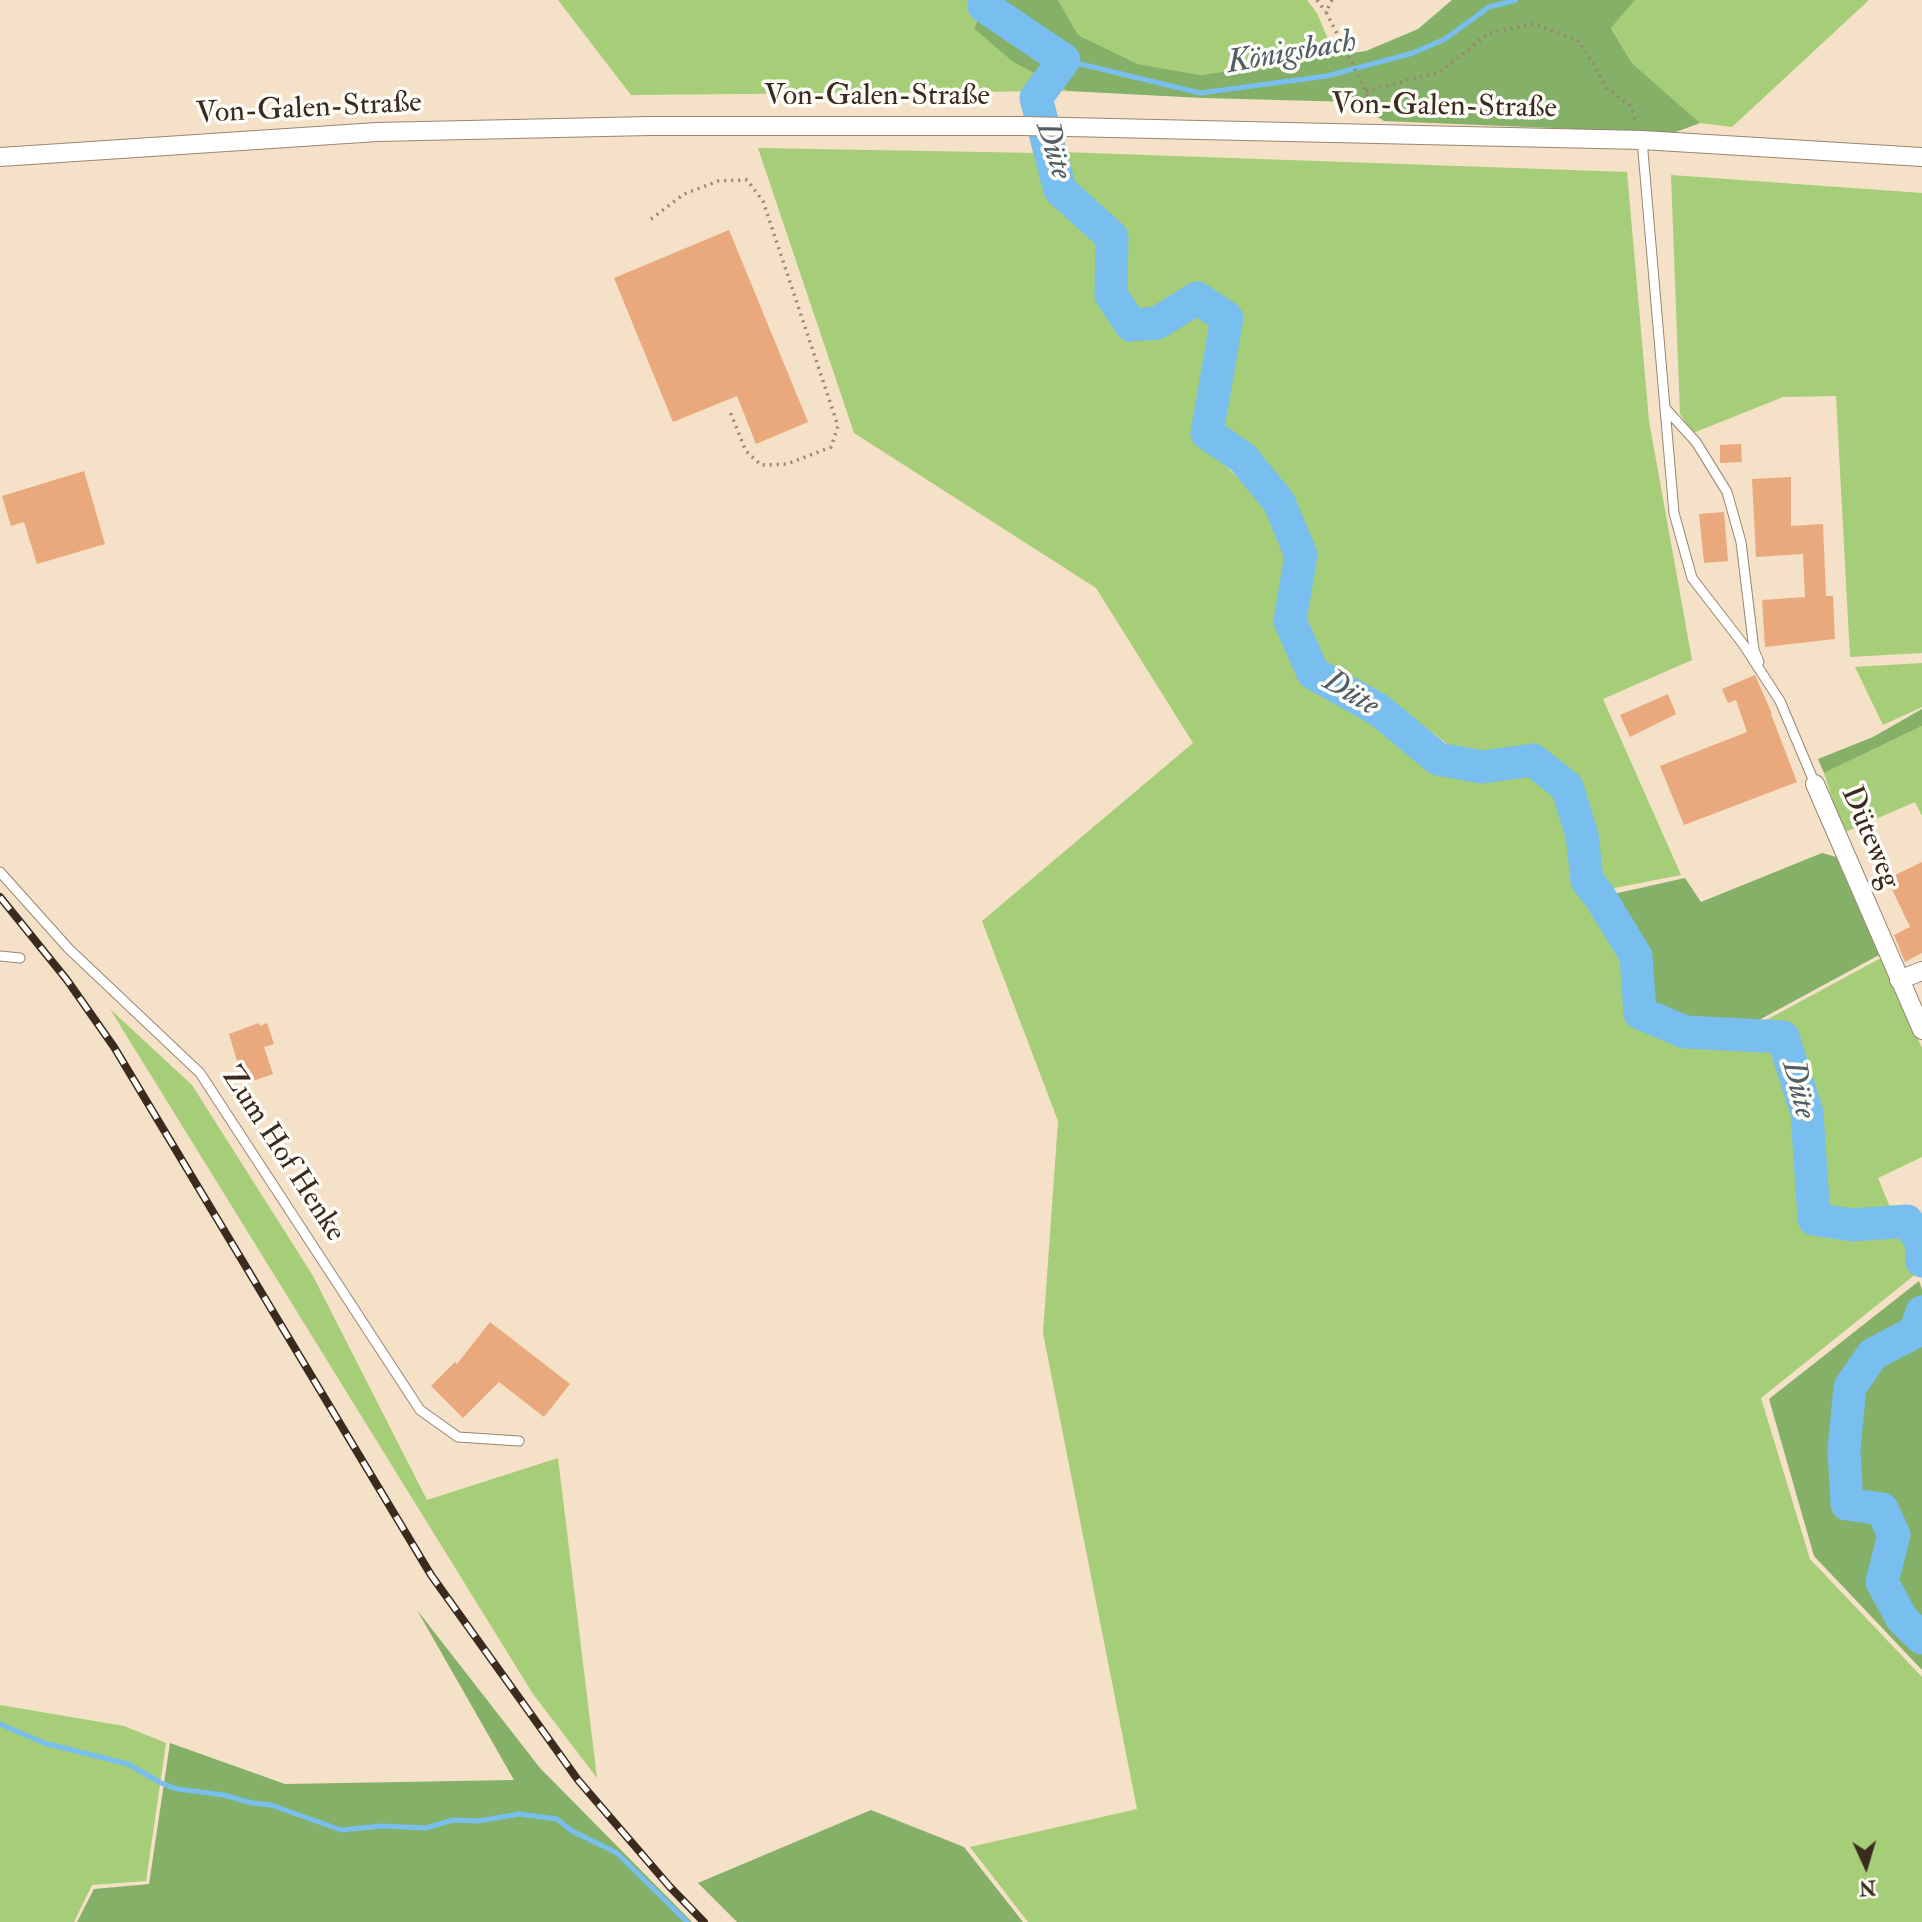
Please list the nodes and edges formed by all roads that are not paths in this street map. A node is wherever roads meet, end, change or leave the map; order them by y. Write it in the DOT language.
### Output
graph roads {
  1 [pos="1642,140"];
  2 [pos="0,157"];
  3 [pos="1922,157"];
  4 [pos="1665,408"];
  5 [pos="1764,677"];
  6 [pos="1815,784"];
  7 [pos="0,872"];
  8 [pos="0,956"];
  9 [pos="20,958"];
  10 [pos="1922,971"];
  11 [pos="1899,980"];
  12 [pos="1922,1030"];
  13 [pos="519,1441"];
  1 -- 2 [label="street, Von-Galen-Straße"];
  1 -- 3 [label="street, Von-Galen-Straße"];
  1 -- 4 [label="lane"];
  4 -- 5 [label="lane"];
  4 -- 5 [label="lane"];
  5 -- 6 [label="lane"];
  6 -- 11 [label="street, Düteweg"];
  7 -- 13 [label="lane, Zum Hof Henke"];
  8 -- 9 [label="lane"];
  10 -- 11 [label="street"];
  11 -- 12 [label="street, Düteweg"];
}
